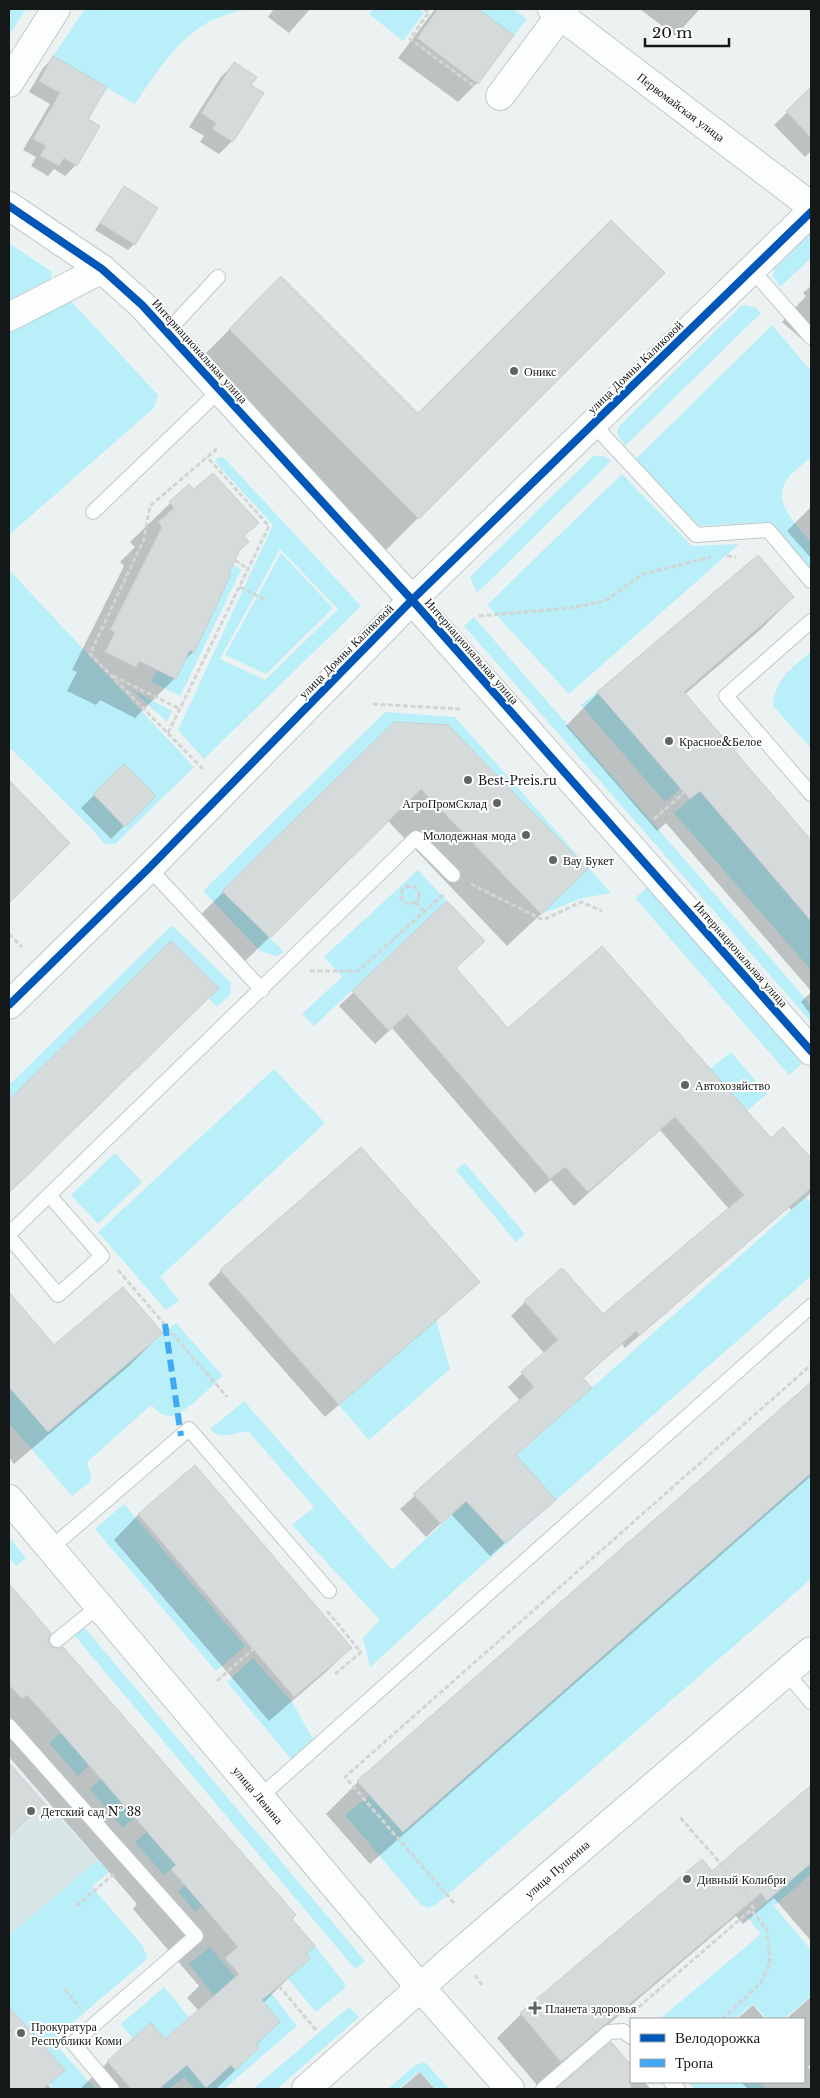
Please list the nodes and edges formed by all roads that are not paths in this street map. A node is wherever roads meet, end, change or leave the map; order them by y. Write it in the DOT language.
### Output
graph roads {
  1 [pos="56,9"];
  2 [pos="559,11"];
  3 [pos="9,83"];
  4 [pos="490,93"];
  5 [pos="9,206"];
  6 [pos="811,206"];
  7 [pos="811,212"];
  8 [pos="102,269"];
  9 [pos="752,270"];
  10 [pos="218,277"];
  11 [pos="9,317"];
  12 [pos="167,332"];
  13 [pos="811,337"];
  14 [pos="220,390"];
  15 [pos="593,424"];
  16 [pos="93,512"];
  17 [pos="811,581"];
  18 [pos="412,600"];
  19 [pos="811,622"];
  20 [pos="811,794"];
  21 [pos="149,868"];
  22 [pos="457,877"];
  23 [pos="262,990"];
  24 [pos="9,1005"];
  25 [pos="811,1051"];
  26 [pos="50,1196"];
  27 [pos="9,1236"];
  28 [pos="811,1306"];
  29 [pos="9,1499"];
  30 [pos="50,1548"];
  31 [pos="329,1591"];
  32 [pos="99,1606"];
  33 [pos="57,1640"];
  34 [pos="811,1651"];
  35 [pos="786,1672"];
  36 [pos="811,1702"];
  37 [pos="9,1726"];
  38 [pos="260,1797"];
  39 [pos="420,1987"];
  40 [pos="630,2036"];
  41 [pos="112,2089"];
  42 [pos="306,2089"];
  43 [pos="510,2089"];
  44 [pos="543,2089"];
  1 -- 3 [label="street"];
  2 -- 4 [label="street"];
  2 -- 6 [label="street, Первомайская улица"];
  5 -- 8 [label="street, Интернациональная улица"];
  7 -- 9 [label="street, улица Домны Каликовой"];
  8 -- 11 [label="street"];
  8 -- 12 [label="street, Интернациональная улица"];
  9 -- 13 [label="lane"];
  9 -- 15 [label="street, улица Домны Каликовой"];
  10 -- 12 [label="lane"];
  12 -- 14 [label="street, Интернациональная улица"];
  14 -- 16 [label="lane"];
  14 -- 18 [label="street, Интернациональная улица"];
  15 -- 17 [label="lane"];
  15 -- 18 [label="street, улица Домны Каликовой"];
  18 -- 21 [label="street, улица Домны Каликовой"];
  18 -- 25 [label="street, Интернациональная улица"];
  19 -- 20 [label="lane"];
  21 -- 23 [label="lane"];
  21 -- 24 [label="street, улица Домны Каликовой"];
  22 -- 23 [label="lane"];
  23 -- 26 [label="lane"];
  26 -- 27 [label="lane"];
  26 -- 27 [label="lane"];
  28 -- 38 [label="lane"];
  29 -- 30 [label="street, улица Ленина"];
  30 -- 31 [label="lane"];
  30 -- 32 [label="street, улица Ленина"];
  32 -- 33 [label="lane"];
  32 -- 38 [label="street, улица Ленина"];
  34 -- 35 [label="street, улица Пушкина"];
  35 -- 36 [label="lane"];
  35 -- 39 [label="street, улица Пушкина"];
  37 -- 41 [label="lane"];
  38 -- 39 [label="street, улица Ленина"];
  39 -- 42 [label="street, улица Пушкина"];
  39 -- 43 [label="street, улица Ленина"];
  40 -- 44 [label="lane"];
}
